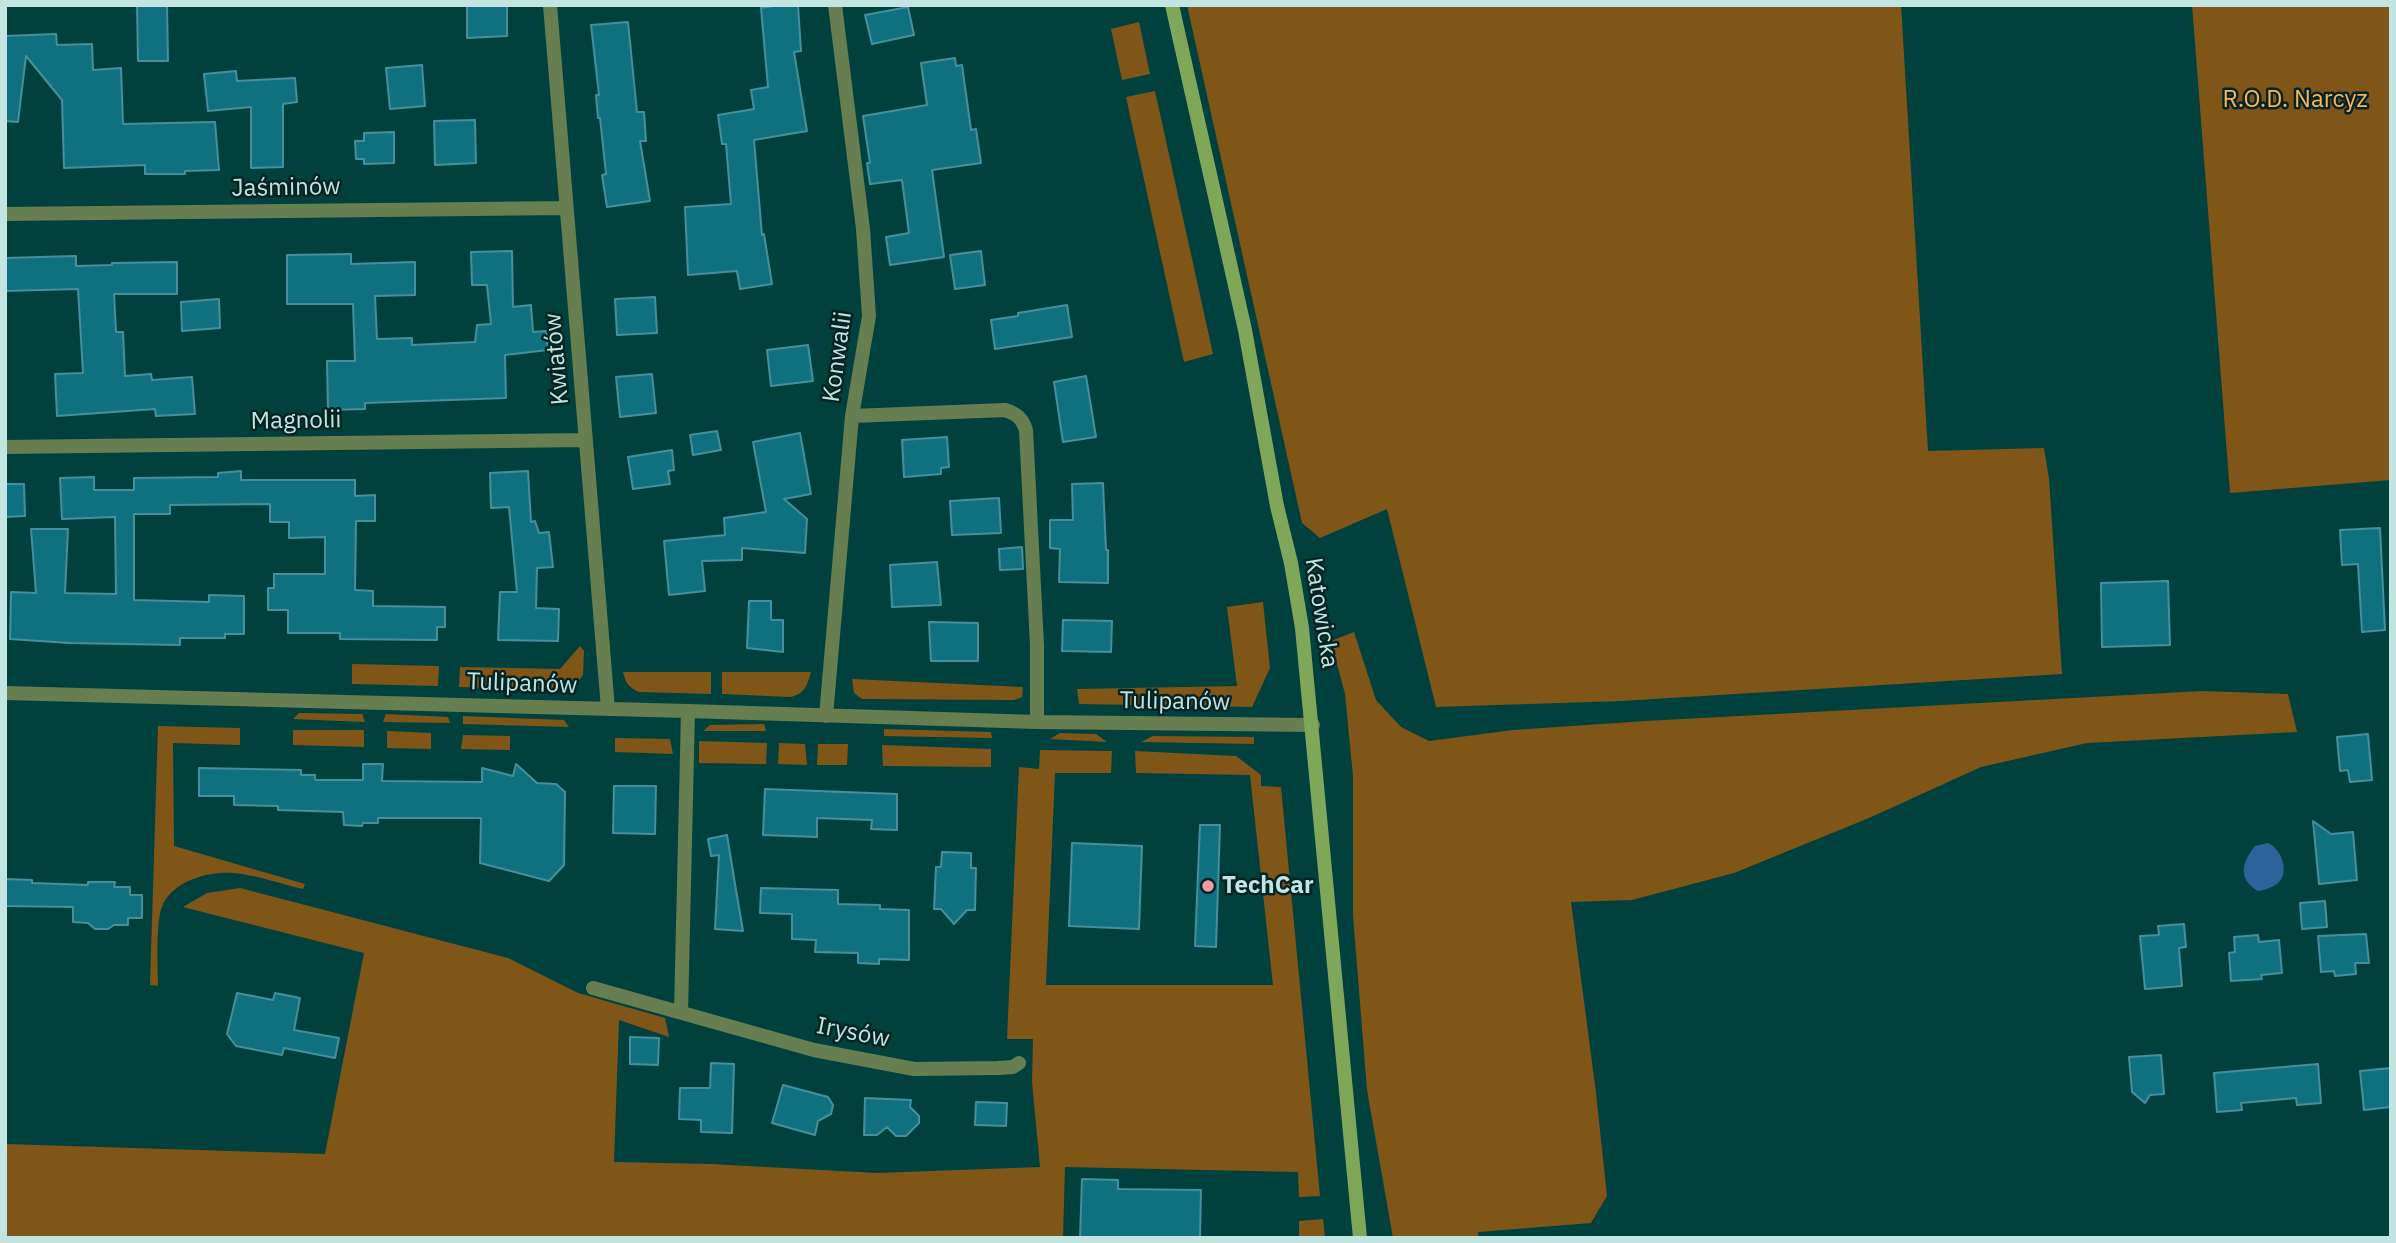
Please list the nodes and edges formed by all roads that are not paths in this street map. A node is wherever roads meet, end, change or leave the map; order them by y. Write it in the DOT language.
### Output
graph roads {
  1 [pos="550,5"];
  2 [pos="835,5"];
  3 [pos="1172,5"];
  4 [pos="566,208"];
  5 [pos="5,214"];
  6 [pos="852,416"];
  7 [pos="586,440"];
  8 [pos="5,447"];
  9 [pos="5,693"];
  10 [pos="608,709"];
  11 [pos="688,711"];
  12 [pos="826,716"];
  13 [pos="1037,722"];
  14 [pos="1313,725"];
  15 [pos="593,988"];
  16 [pos="681,1013"];
  17 [pos="1019,1063"];
  18 [pos="1360,1238"];
  1 -- 4 [label="street, Kwiatów"];
  2 -- 6 [label="street, Konwalii"];
  3 -- 14 [label="main road, Katowicka"];
  4 -- 5 [label="street, Jaśminów"];
  4 -- 7 [label="street, Kwiatów"];
  6 -- 12 [label="street, Konwalii"];
  6 -- 13 [label="street"];
  7 -- 8 [label="street, Magnolii"];
  7 -- 10 [label="street, Kwiatów"];
  9 -- 10 [label="street, Tulipanów"];
  10 -- 11 [label="street, Tulipanów"];
  11 -- 12 [label="street, Tulipanów"];
  11 -- 16 [label="street"];
  12 -- 13 [label="street, Tulipanów"];
  13 -- 14 [label="street, Tulipanów"];
  14 -- 18 [label="main road, Katowicka"];
  15 -- 16 [label="street, Irysów"];
  16 -- 17 [label="street, Irysów"];
}
